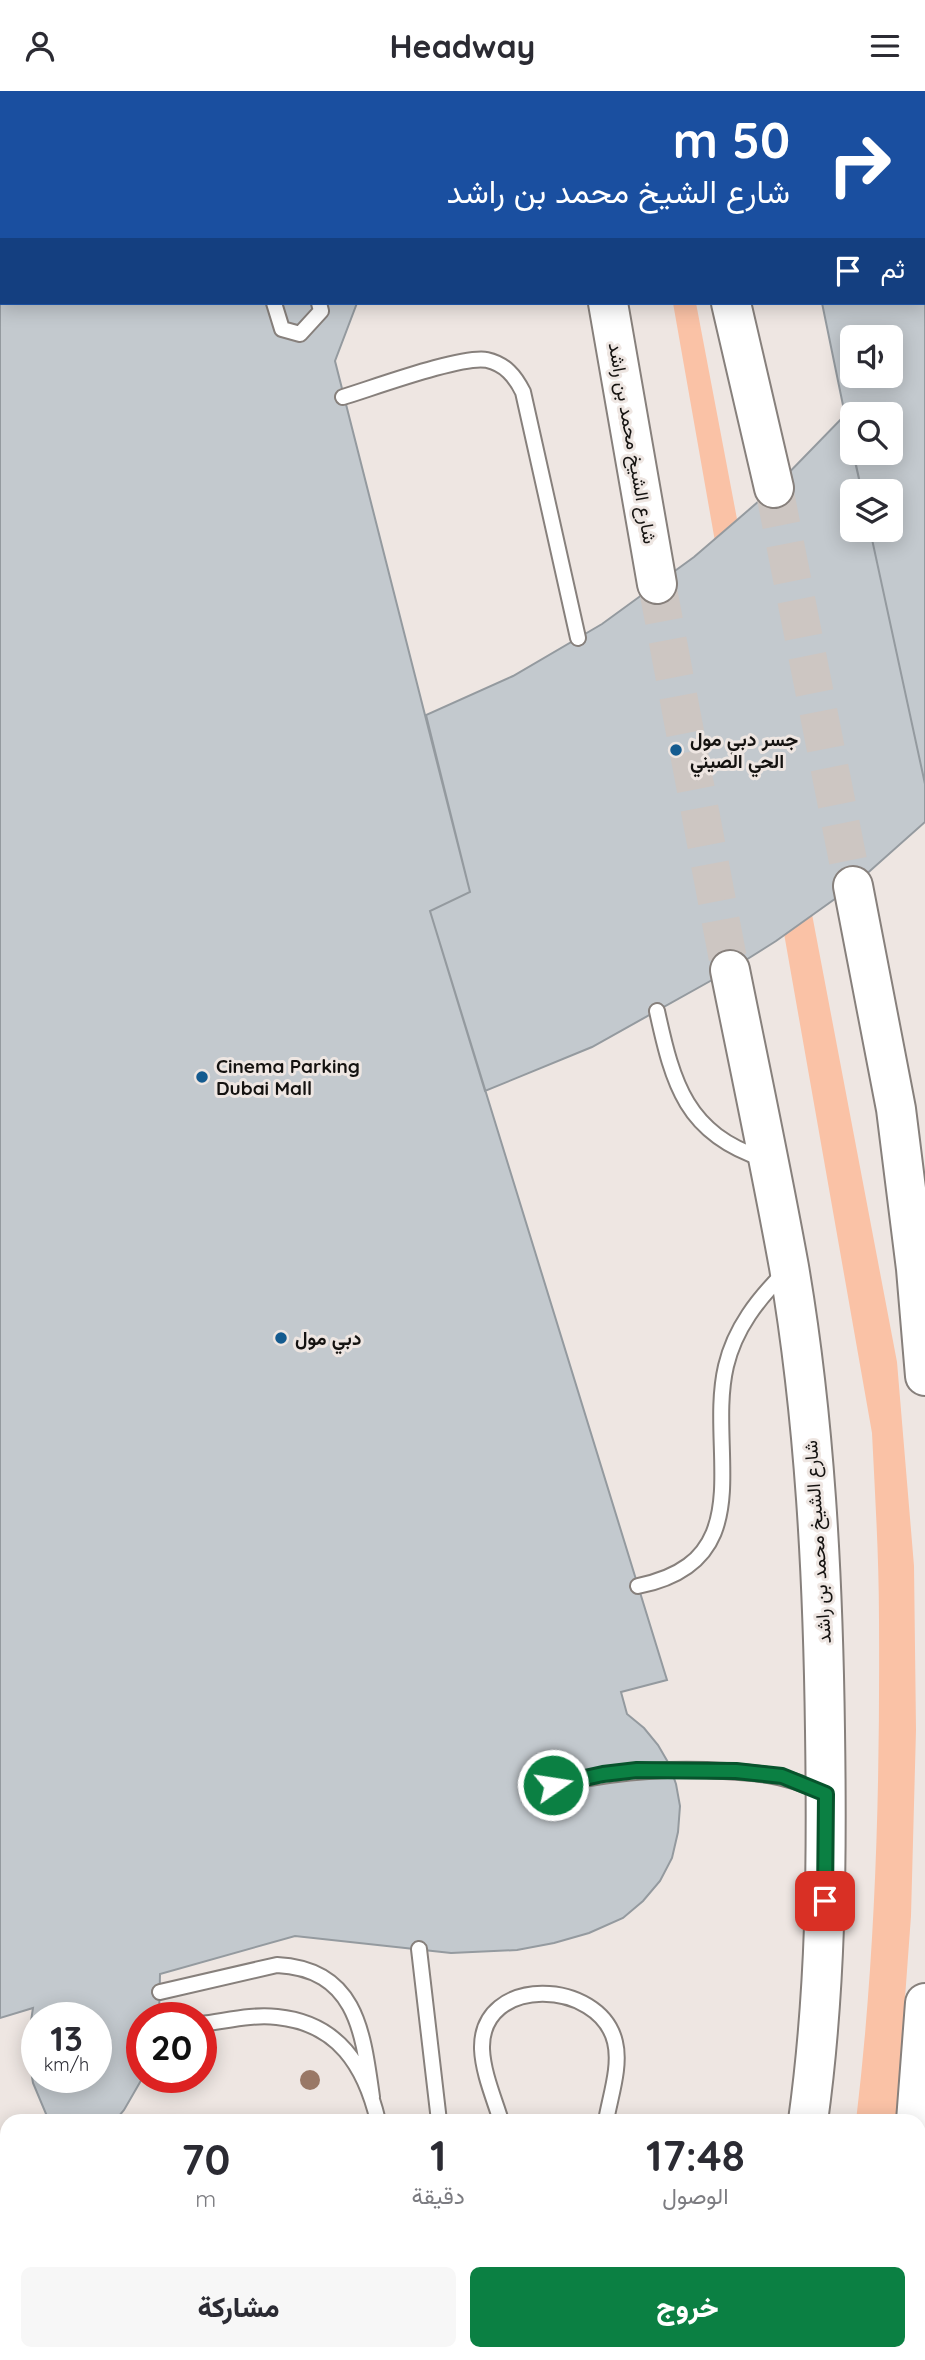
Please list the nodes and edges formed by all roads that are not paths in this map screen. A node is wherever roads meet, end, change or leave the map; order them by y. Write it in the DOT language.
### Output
graph roads {
  1 [pos="274,305"];
  2 [pos="608,305"];
  3 [pos="731,305"];
  4 [pos="320,307"];
  5 [pos="343,397"];
  6 [pos="774,488"];
  7 [pos="657,584"];
  8 [pos="578,638"];
  9 [pos="853,886"];
  10 [pos="730,970"];
  11 [pos="657,1011"];
  12 [pos="768,1161"];
  13 [pos="789,1269"];
  14 [pos="925,1376"];
  15 [pos="638,1586"];
  16 [pos="537,1790"];
  17 [pos="826,1794"];
  18 [pos="419,1949"];
  19 [pos="160,1991"];
  20 [pos="925,2003"];
  21 [pos="217,2022"];
  22 [pos="372,2097"];
  23 [pos="376,2114"];
  24 [pos="438,2114"];
  25 [pos="499,2114"];
  26 [pos="607,2114"];
  27 [pos="809,2114"];
  28 [pos="917,2114"];
  1 -- 4 [label="lane"];
  2 -- 7 [label="main road, شارع الشيخ محمد بن راشد"];
  3 -- 6 [label="main road"];
  5 -- 8 [label="lane"];
  9 -- 14 [label="main road"];
  10 -- 12 [label="main road, شارع الشيخ محمد بن راشد"];
  11 -- 12 [label="lane"];
  12 -- 13 [label="main road, شارع الشيخ محمد بن راشد"];
  13 -- 15 [label="lane"];
  13 -- 17 [label="main road, شارع الشيخ محمد بن راشد"];
  16 -- 17 [label="lane"];
  17 -- 27 [label="main road, شارع الشيخ محمد بن راشد"];
  18 -- 24 [label="lane"];
  19 -- 22 [label="lane"];
  20 -- 28 [label="main road"];
  21 -- 22 [label="lane"];
  22 -- 23 [label="lane"];
  25 -- 26 [label="lane"];
}
